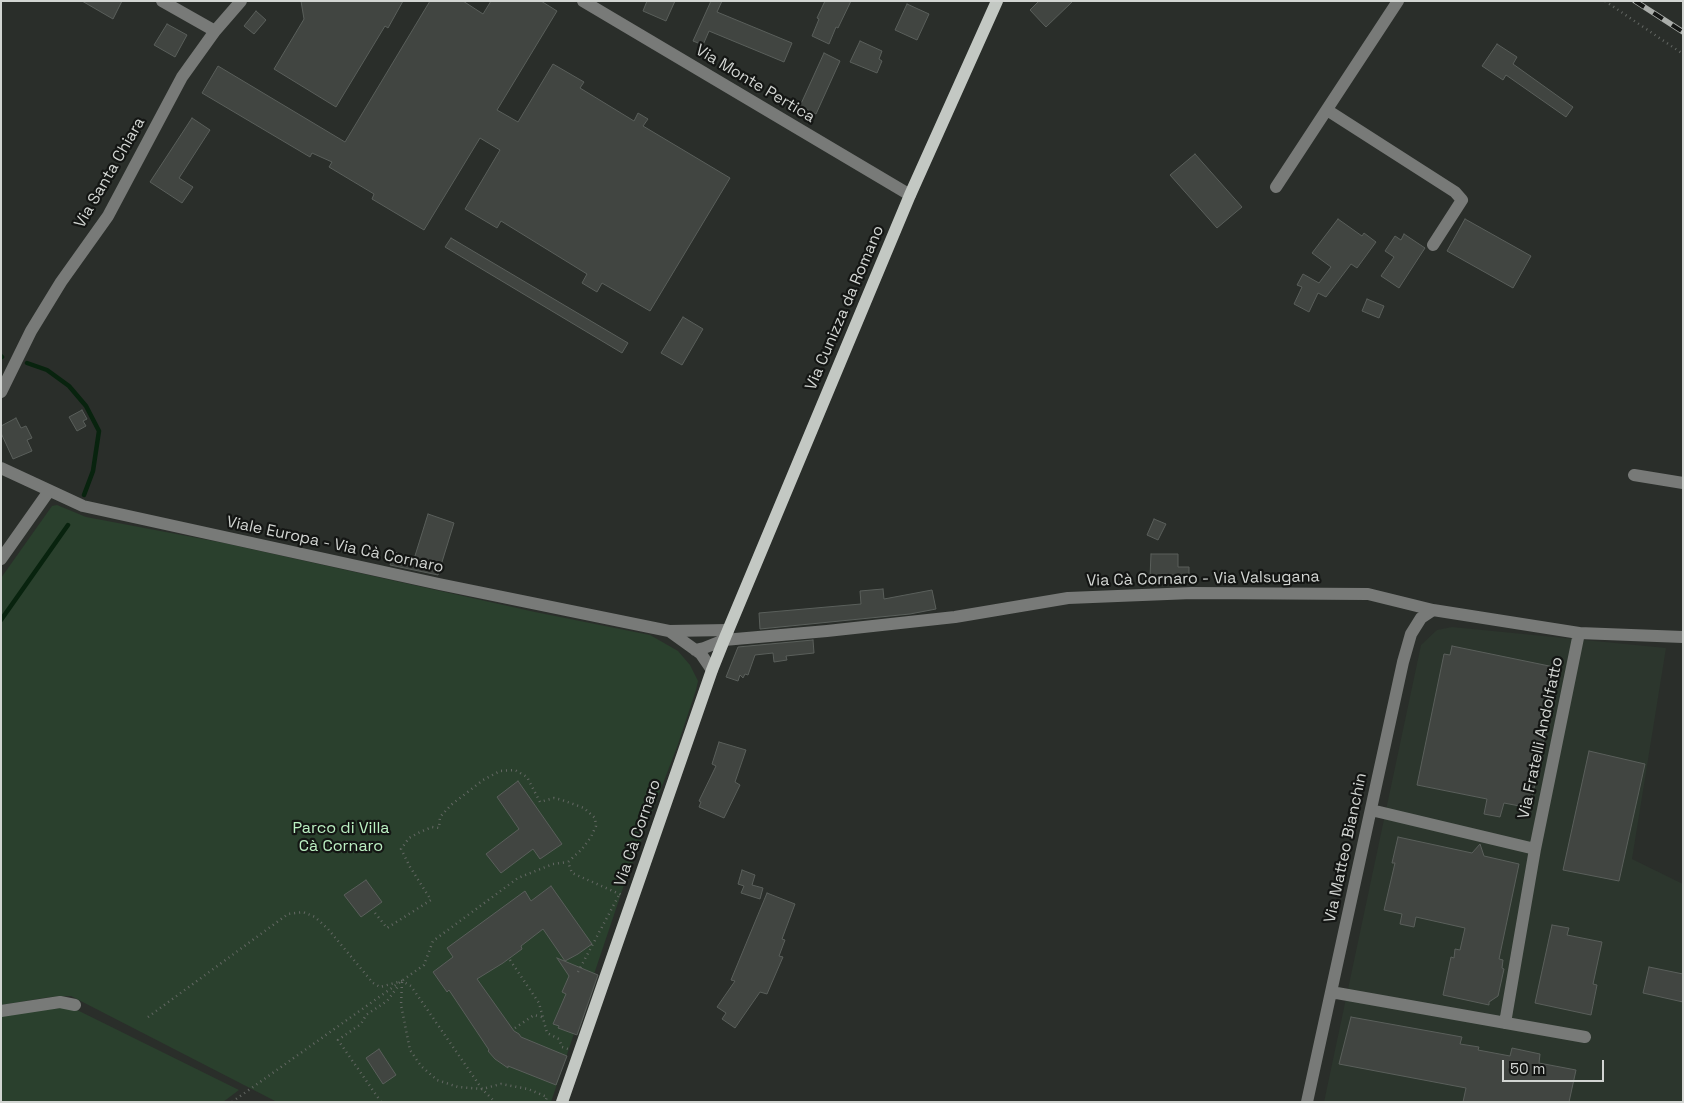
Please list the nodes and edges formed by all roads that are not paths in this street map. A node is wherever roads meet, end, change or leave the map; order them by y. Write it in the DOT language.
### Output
graph roads {
  1 [pos="162,1"];
  2 [pos="242,1"];
  3 [pos="583,1"];
  4 [pos="997,1"];
  5 [pos="1398,1"];
  6 [pos="215,31"];
  7 [pos="1327,110"];
  8 [pos="1276,187"];
  9 [pos="910,195"];
  10 [pos="1433,245"];
  11 [pos="1,392"];
  12 [pos="1,468"];
  13 [pos="1634,475"];
  14 [pos="1683,483"];
  15 [pos="49,491"];
  16 [pos="1,559"];
  17 [pos="1433,610"];
  18 [pos="669,631"];
  19 [pos="1579,633"];
  20 [pos="726,635"];
  21 [pos="1683,637"];
  22 [pos="695,650"];
  23 [pos="712,670"];
  24 [pos="1371,810"];
  25 [pos="1535,849"];
  26 [pos="1331,992"];
  27 [pos="75,1004"];
  28 [pos="1,1010"];
  29 [pos="1505,1023"];
  30 [pos="1584,1037"];
  31 [pos="562,1102"];
  32 [pos="1307,1102"];
  1 -- 6 [label="street"];
  2 -- 6 [label="street, Via Santa Chiara"];
  3 -- 9 [label="street, Via Monte Pertica"];
  4 -- 9 [label="main road, Via Cunizza da Romano"];
  5 -- 7 [label="street"];
  6 -- 11 [label="street, Via Santa Chiara"];
  7 -- 8 [label="street"];
  7 -- 10 [label="street"];
  9 -- 20 [label="main road, Via Cunizza da Romano"];
  12 -- 15 [label="street, Viale Europa - Via Cà Cornaro"];
  13 -- 14 [label="street"];
  15 -- 16 [label="street"];
  15 -- 18 [label="street, Viale Europa - Via Cà Cornaro"];
  17 -- 19 [label="street, Via Cà Cornaro - Via Valsugana"];
  17 -- 20 [label="street, Via Cà Cornaro - Via Valsugana"];
  17 -- 24 [label="street, Via Matteo Bianchin"];
  18 -- 20 [label="street"];
  18 -- 22 [label="street"];
  19 -- 21 [label="street, Via Cà Cornaro - Via Valsugana"];
  19 -- 25 [label="street, Via Fratelli Andolfatto"];
  20 -- 22 [label="street"];
  20 -- 23 [label="main road, Via Cà Cornaro"];
  22 -- 23 [label="street"];
  23 -- 31 [label="main road, Via Cà Cornaro"];
  24 -- 25 [label="street"];
  24 -- 26 [label="street, Via Matteo Bianchin"];
  25 -- 29 [label="street, Via Fratelli Andolfatto"];
  26 -- 29 [label="street"];
  26 -- 32 [label="street, Via Matteo Bianchin"];
  27 -- 28 [label="street"];
  29 -- 30 [label="street"];
}
